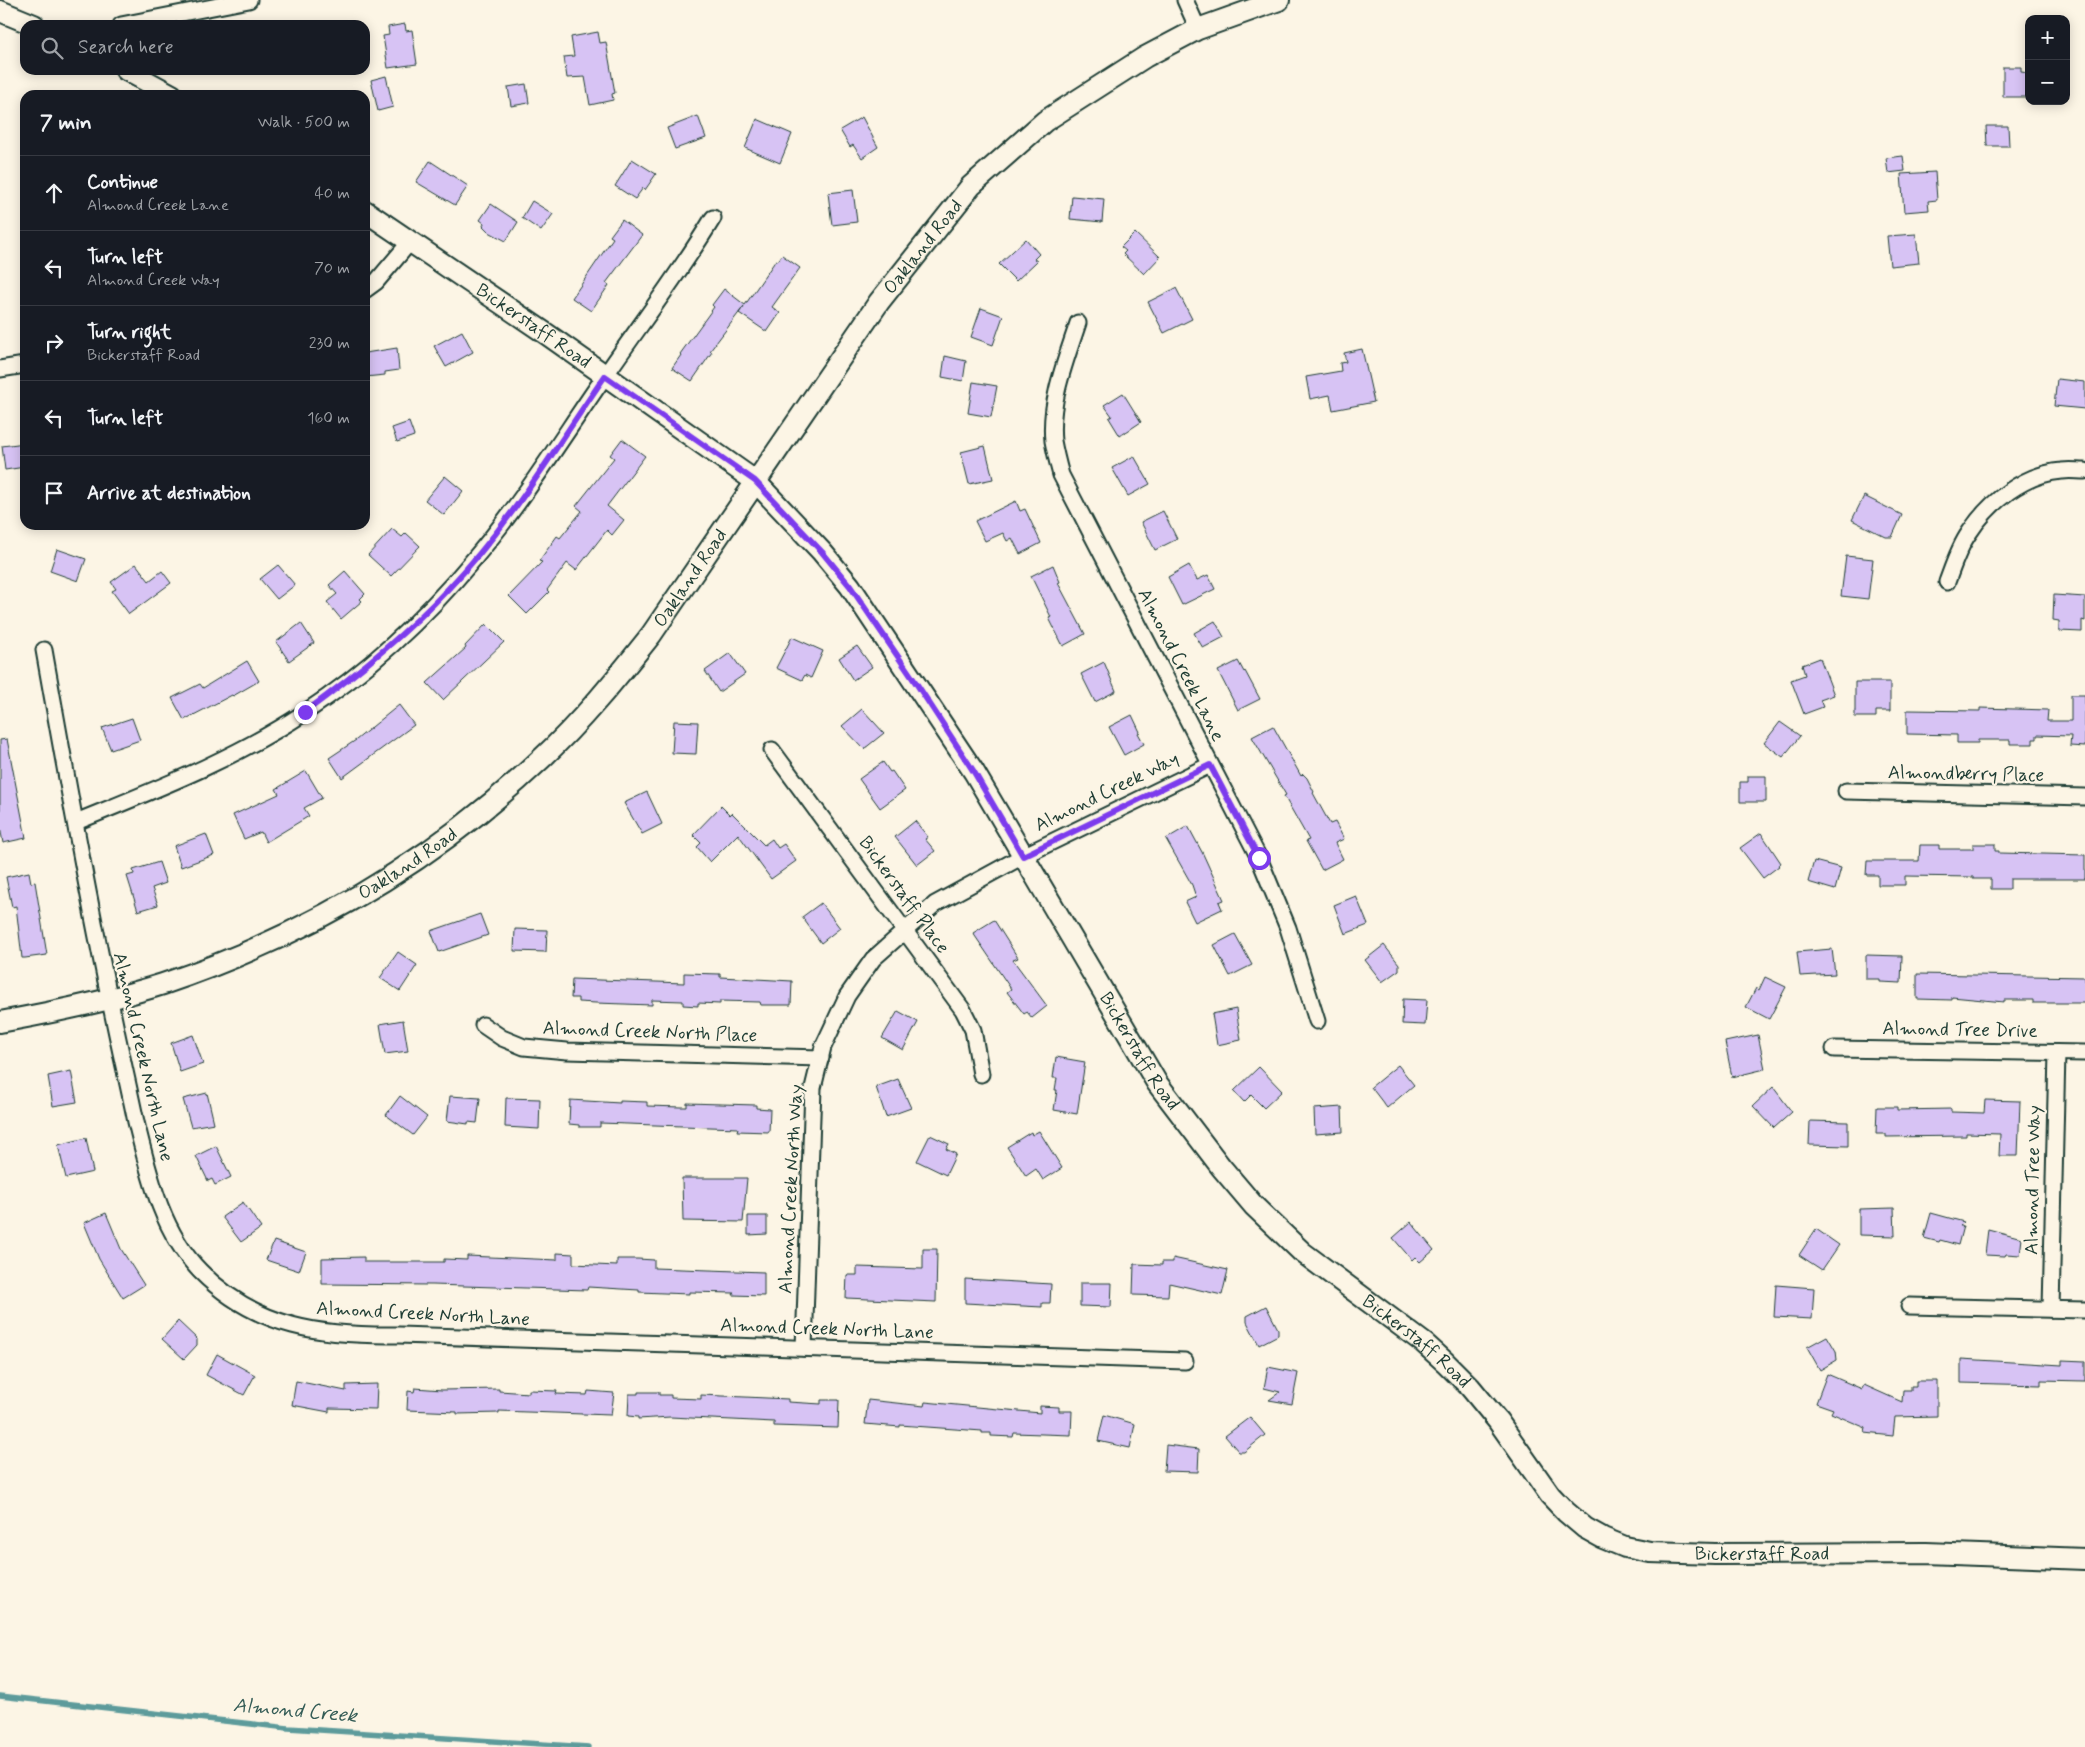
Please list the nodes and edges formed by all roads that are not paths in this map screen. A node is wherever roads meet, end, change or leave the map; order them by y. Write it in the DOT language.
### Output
graph roads {
  1 [pos="248,0"];
  2 [pos="1185,0"];
  3 [pos="1279,0"];
  4 [pos="0,11"];
  5 [pos="22,20"];
  6 [pos="146,20"];
  7 [pos="1198,29"];
  8 [pos="135,75"];
  9 [pos="163,90"];
  10 [pos="370,214"];
  11 [pos="713,218"];
  12 [pos="410,242"];
  13 [pos="370,286"];
  14 [pos="1078,323"];
  15 [pos="20,366"];
  16 [pos="0,369"];
  17 [pos="605,376"];
  18 [pos="2085,471"];
  19 [pos="755,481"];
  20 [pos="1947,582"];
  21 [pos="44,650"];
  22 [pos="772,750"];
  23 [pos="1210,765"];
  24 [pos="1846,791"];
  25 [pos="2085,797"];
  26 [pos="76,822"];
  27 [pos="1023,856"];
  28 [pos="905,930"];
  29 [pos="109,998"];
  30 [pos="1317,1021"];
  31 [pos="0,1022"];
  32 [pos="483,1025"];
  33 [pos="1834,1049"];
  34 [pos="2057,1052"];
  35 [pos="2085,1053"];
  36 [pos="820,1058"];
  37 [pos="981,1074"];
  38 [pos="1909,1306"];
  39 [pos="2051,1309"];
  40 [pos="2085,1310"];
  41 [pos="804,1348"];
  42 [pos="1185,1361"];
  43 [pos="2085,1559"];
  1 -- 6 [label="street"];
  2 -- 7 [label="street"];
  3 -- 7 [label="street, Oakland Road"];
  4 -- 5 [label="street"];
  7 -- 19 [label="street, Oakland Road"];
  8 -- 9 [label="street"];
  10 -- 12 [label="street, Bickerstaff Road"];
  11 -- 17 [label="street"];
  12 -- 13 [label="street"];
  12 -- 17 [label="street, Bickerstaff Road"];
  14 -- 23 [label="street, Almond Creek Lane"];
  15 -- 16 [label="street"];
  17 -- 19 [label="street, Bickerstaff Road"];
  17 -- 26 [label="street"];
  18 -- 20 [label="street"];
  19 -- 27 [label="street, Bickerstaff Road"];
  19 -- 29 [label="street, Oakland Road"];
  21 -- 26 [label="street, Almond Creek North Lane"];
  22 -- 28 [label="street, Bickerstaff Place"];
  23 -- 27 [label="street, Almond Creek Way"];
  23 -- 30 [label="street, Almond Creek Lane"];
  24 -- 25 [label="street, Almondberry Place"];
  26 -- 29 [label="street, Almond Creek North Lane"];
  27 -- 28 [label="street, Almond Creek North Way"];
  27 -- 43 [label="street, Bickerstaff Road"];
  28 -- 36 [label="street, Almond Creek North Way"];
  28 -- 37 [label="street, Bickerstaff Place"];
  29 -- 31 [label="street, Oakland Road"];
  29 -- 41 [label="street, Almond Creek North Lane"];
  32 -- 36 [label="street, Almond Creek North Place"];
  33 -- 34 [label="street, Almond Tree Drive"];
  34 -- 35 [label="street, Almond Tree Drive"];
  34 -- 39 [label="street, Almond Tree Way"];
  36 -- 41 [label="street, Almond Creek North Way"];
  38 -- 39 [label="street"];
  39 -- 40 [label="street"];
  41 -- 42 [label="street, Almond Creek North Lane"];
}
